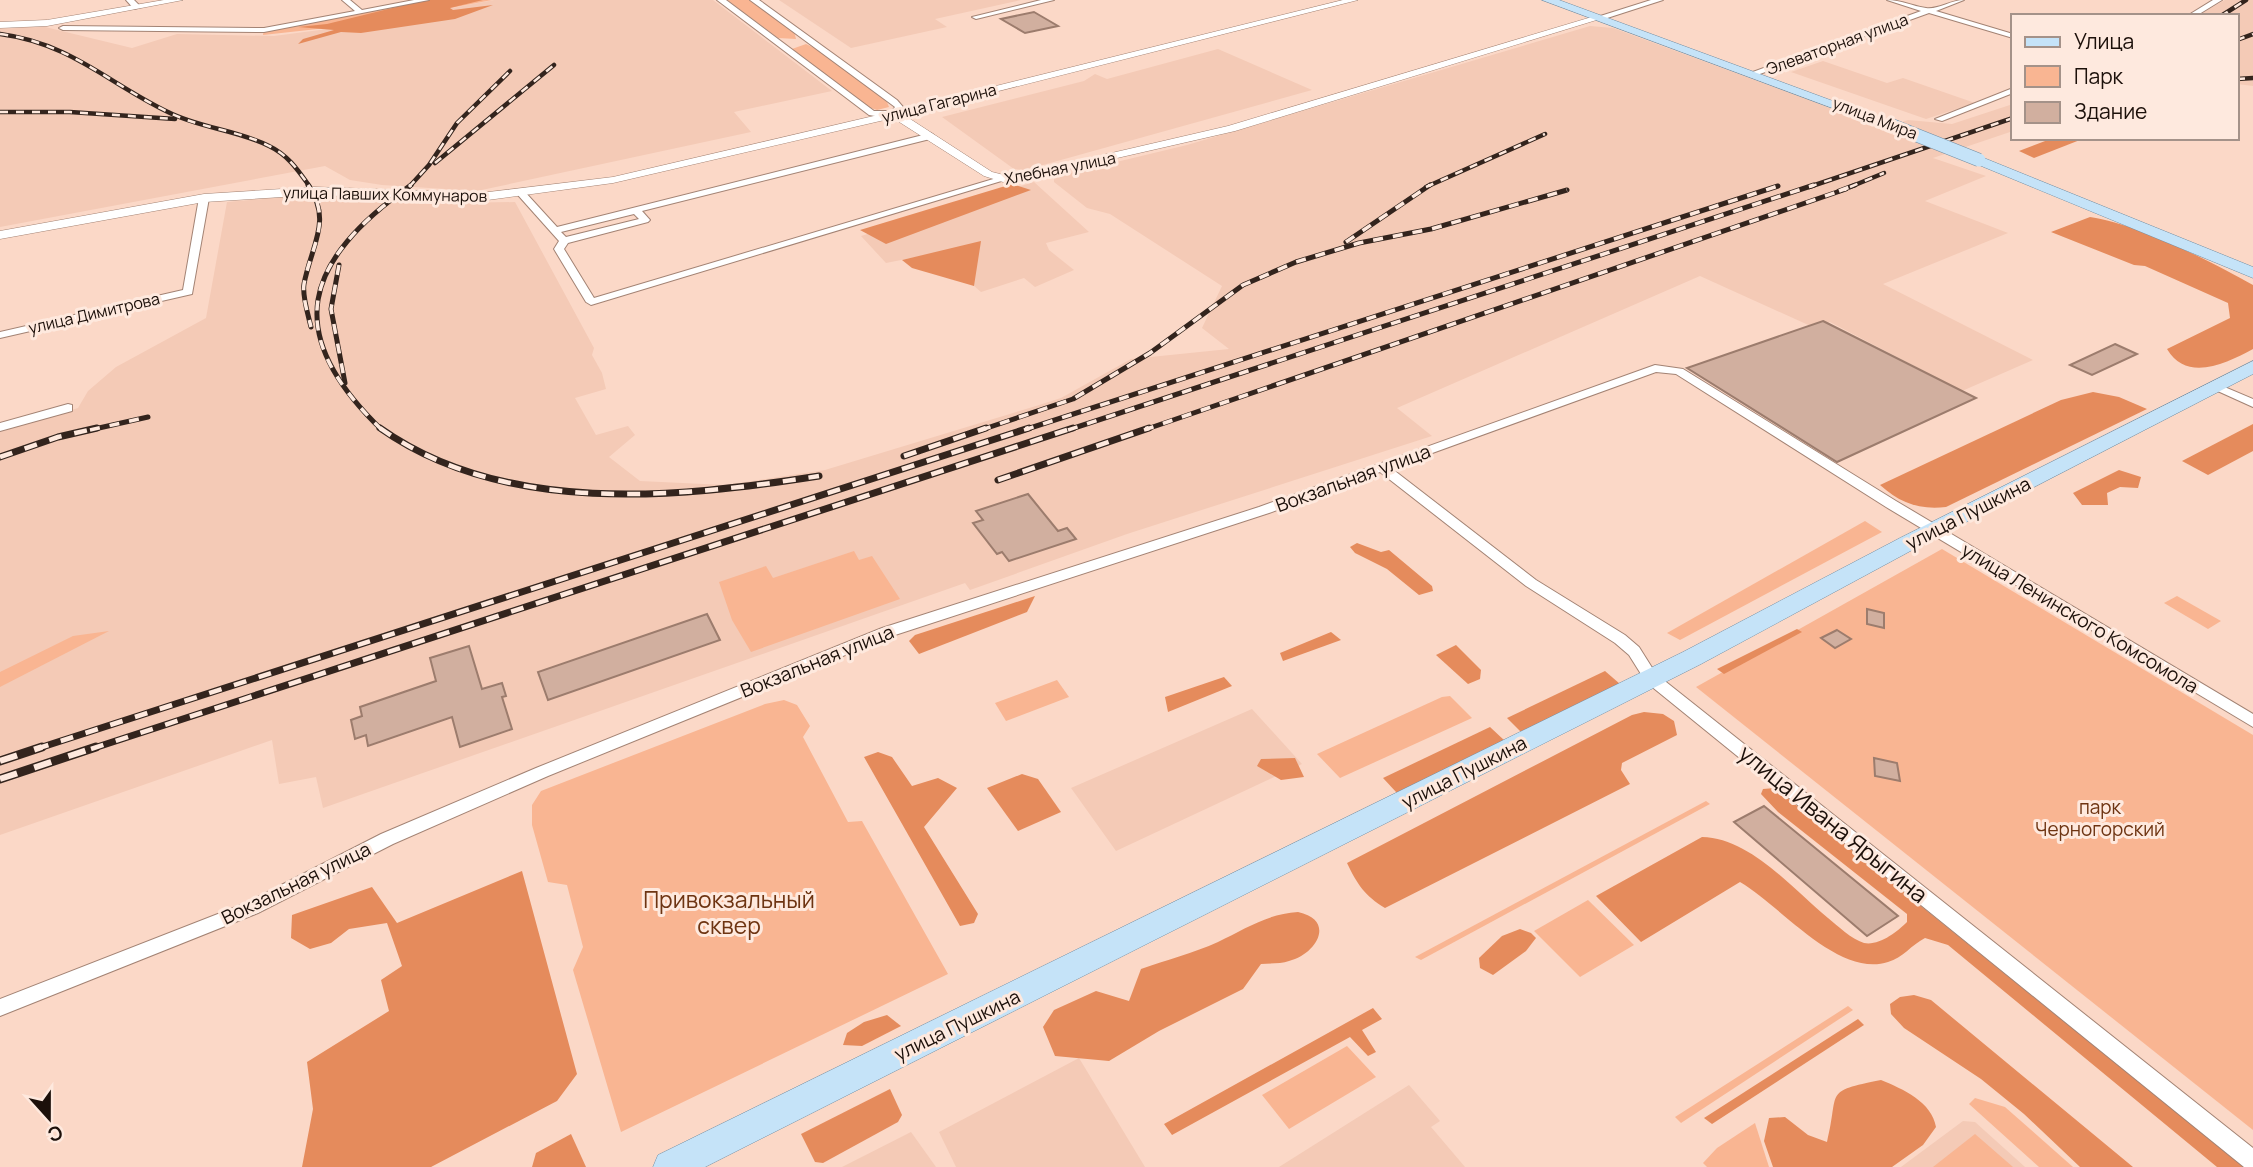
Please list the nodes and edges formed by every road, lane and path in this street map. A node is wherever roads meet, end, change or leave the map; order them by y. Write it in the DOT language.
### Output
graph roads {
  1 [pos="179,0"];
  2 [pos="346,0"];
  3 [pos="425,0"];
  4 [pos="721,0"];
  5 [pos="754,0"];
  6 [pos="1047,0"];
  7 [pos="1354,0"];
  8 [pos="1548,0"];
  9 [pos="1659,0"];
  10 [pos="1891,0"];
  11 [pos="1960,0"];
  12 [pos="2218,0"];
  13 [pos="134,4"];
  14 [pos="1929,11"];
  15 [pos="361,12"];
  16 [pos="2194,14"];
  17 [pos="976,17"];
  18 [pos="1598,18"];
  19 [pos="0,25"];
  20 [pos="63,28"];
  21 [pos="2011,35"];
  22 [pos="1754,73"];
  23 [pos="2011,91"];
  24 [pos="895,114"];
  25 [pos="1939,119"];
  26 [pos="930,136"];
  27 [pos="1003,179"];
  28 [pos="522,194"];
  29 [pos="204,198"];
  30 [pos="636,210"];
  31 [pos="557,230"];
  32 [pos="0,235"];
  33 [pos="564,241"];
  34 [pos="2196,249"];
  35 [pos="2253,266"];
  36 [pos="2253,276"];
  37 [pos="0,335"];
  38 [pos="2253,367"];
  39 [pos="1655,368"];
  40 [pos="2215,386"];
  41 [pos="2253,403"];
  42 [pos="68,408"];
  43 [pos="0,427"];
  44 [pos="1383,468"];
  45 [pos="1935,530"];
  46 [pos="1651,678"];
  47 [pos="2253,721"];
  48 [pos="0,1008"];
  49 [pos="2253,1161"];
  50 [pos="670,1167"];
  1 -- 13 [label="street"];
  2 -- 15 [label="street"];
  3 -- 15 [label="street"];
  4 -- 24 [label="street"];
  5 -- 24 [label="street"];
  6 -- 17 [label="street"];
  7 -- 24 [label="street, улица Гагарина"];
  8 -- 18 [label="main road, улица Мира"];
  9 -- 18 [label="street, Хлебная улица"];
  10 -- 14 [label="street"];
  11 -- 14 [label="street, Элеваторная улица"];
  12 -- 16 [label="street"];
  13 -- 19 [label="street"];
  14 -- 21 [label="street"];
  14 -- 22 [label="street, Элеваторная улица"];
  15 -- 20 [label="street"];
  18 -- 22 [label="main road, улица Мира"];
  18 -- 27 [label="street, Хлебная улица"];
  22 -- 34 [label="main road, улица Мира, bridge"];
  23 -- 25 [label="street"];
  24 -- 26 [label="street"];
  24 -- 28 [label="street, улица Гагарина"];
  26 -- 27 [label="street"];
  26 -- 30 [label="street"];
  27 -- 33 [label="street, Хлебная улица"];
  28 -- 29 [label="street, улица Павших Коммунаров"];
  28 -- 31 [label="street, Хлебная улица"];
  29 -- 32 [label="street, улица Павших Коммунаров"];
  29 -- 37 [label="street, улица Димитрова"];
  30 -- 31 [label="street"];
  30 -- 33 [label="street"];
  31 -- 33 [label="street, Хлебная улица"];
  34 -- 35 [label="main road"];
  34 -- 36 [label="main road, улица Мира"];
  38 -- 40 [label="main road, улица Пушкина"];
  39 -- 44 [label="street, Вокзальная улица"];
  39 -- 45 [label="street, улица Ленинского Комсомола"];
  40 -- 41 [label="street"];
  40 -- 45 [label="main road, улица Пушкина"];
  42 -- 43 [label="street"];
  44 -- 46 [label="street, улица Ивана Ярыгина"];
  44 -- 48 [label="street, Вокзальная улица"];
  45 -- 46 [label="main road, улица Пушкина"];
  45 -- 47 [label="street, улица Ленинского Комсомола"];
  46 -- 49 [label="street, улица Ивана Ярыгина"];
  46 -- 50 [label="main road, улица Пушкина"];
}
